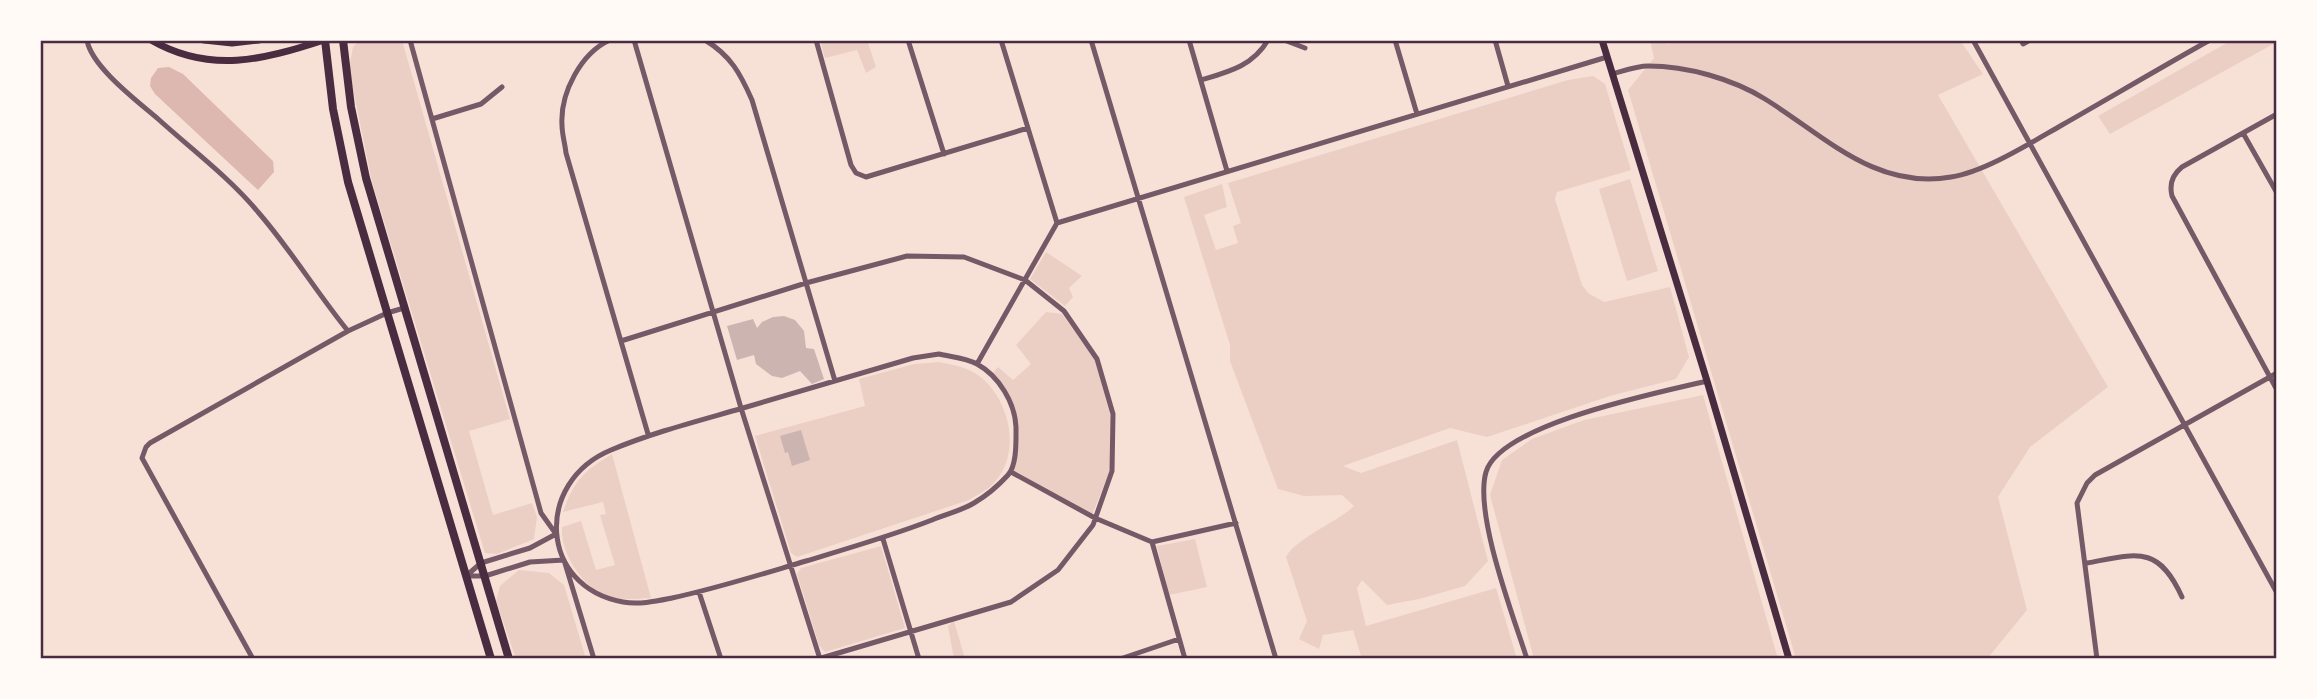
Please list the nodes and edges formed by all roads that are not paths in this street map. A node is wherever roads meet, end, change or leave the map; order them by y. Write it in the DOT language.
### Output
graph roads {
  1 [pos="87,40"];
  2 [pos="151,40"];
  3 [pos="204,40"];
  4 [pos="259,40"];
  5 [pos="325,40"];
  6 [pos="343,40"];
  7 [pos="410,40"];
  8 [pos="610,40"];
  9 [pos="634,40"];
  10 [pos="705,40"];
  11 [pos="816,40"];
  12 [pos="908,40"];
  13 [pos="1001,40"];
  14 [pos="1091,40"];
  15 [pos="1189,40"];
  16 [pos="1268,40"];
  17 [pos="1284,40"];
  18 [pos="1395,40"];
  19 [pos="1495,40"];
  20 [pos="1602,40"];
  21 [pos="1973,40"];
  22 [pos="2021,40"];
  23 [pos="2030,40"];
  24 [pos="2210,40"];
  25 [pos="1305,48"];
  26 [pos="1607,57"];
  27 [pos="1612,74"];
  28 [pos="1201,80"];
  29 [pos="1508,86"];
  30 [pos="502,87"];
  31 [pos="1417,114"];
  32 [pos="2277,114"];
  33 [pos="432,119"];
  34 [pos="1028,128"];
  35 [pos="2243,133"];
  36 [pos="2029,144"];
  37 [pos="944,154"];
  38 [pos="1227,171"];
  39 [pos="2277,193"];
  40 [pos="1139,199"];
  41 [pos="1057,223"];
  42 [pos="1024,280"];
  43 [pos="806,283"];
  44 [pos="404,308"];
  45 [pos="387,313"];
  46 [pos="713,314"];
  47 [pos="348,331"];
  48 [pos="621,341"];
  49 [pos="977,364"];
  50 [pos="2277,373"];
  51 [pos="2270,377"];
  52 [pos="835,381"];
  53 [pos="1707,381"];
  54 [pos="2277,390"];
  55 [pos="741,408"];
  56 [pos="2186,425"];
  57 [pos="648,434"];
  58 [pos="1011,472"];
  59 [pos="1095,518"];
  60 [pos="1236,523"];
  61 [pos="556,534"];
  62 [pos="883,539"];
  63 [pos="1152,542"];
  64 [pos="564,560"];
  65 [pos="481,563"];
  66 [pos="2087,563"];
  67 [pos="790,566"];
  68 [pos="466,576"];
  69 [pos="485,576"];
  70 [pos="699,592"];
  71 [pos="2277,593"];
  72 [pos="2182,597"];
  73 [pos="910,631"];
  74 [pos="1179,639"];
  75 [pos="253,659"];
  76 [pos="491,659"];
  77 [pos="509,659"];
  78 [pos="594,659"];
  79 [pos="721,659"];
  80 [pos="819,659"];
  81 [pos="919,659"];
  82 [pos="1120,659"];
  83 [pos="1185,659"];
  84 [pos="1276,659"];
  85 [pos="1527,659"];
  86 [pos="1790,659"];
  87 [pos="2097,659"];
  1 -- 47 [label="street"];
  2 -- 5 [label="main road"];
  3 -- 4 [label="main road"];
  5 -- 45 [label="main road"];
  6 -- 44 [label="main road"];
  7 -- 33 [label="street"];
  8 -- 48 [label="street"];
  9 -- 46 [label="street"];
  10 -- 43 [label="street"];
  11 -- 37 [label="street"];
  12 -- 37 [label="street"];
  13 -- 34 [label="street"];
  14 -- 40 [label="street"];
  15 -- 28 [label="street"];
  16 -- 28 [label="street"];
  17 -- 25 [label="street"];
  18 -- 31 [label="street"];
  19 -- 29 [label="street"];
  20 -- 26 [label="main road"];
  21 -- 36 [label="street"];
  22 -- 23 [label="street"];
  24 -- 36 [label="street"];
  26 -- 27 [label="main road"];
  26 -- 29 [label="street"];
  27 -- 36 [label="street"];
  27 -- 53 [label="main road"];
  28 -- 38 [label="street"];
  29 -- 31 [label="street"];
  30 -- 33 [label="street"];
  31 -- 38 [label="street"];
  32 -- 35 [label="street"];
  33 -- 61 [label="street"];
  34 -- 37 [label="street"];
  34 -- 41 [label="street"];
  35 -- 39 [label="street"];
  35 -- 51 [label="street"];
  36 -- 56 [label="street"];
  38 -- 40 [label="street"];
  40 -- 41 [label="street"];
  40 -- 60 [label="street"];
  41 -- 42 [label="street"];
  42 -- 43 [label="street"];
  42 -- 49 [label="street"];
  42 -- 59 [label="street"];
  43 -- 46 [label="street"];
  43 -- 52 [label="street"];
  44 -- 45 [label="street"];
  44 -- 65 [label="main road"];
  45 -- 47 [label="street"];
  45 -- 68 [label="main road"];
  46 -- 48 [label="street"];
  46 -- 55 [label="street"];
  47 -- 75 [label="street"];
  48 -- 57 [label="street"];
  49 -- 52 [label="street"];
  49 -- 58 [label="street"];
  50 -- 51 [label="street"];
  51 -- 54 [label="street"];
  51 -- 56 [label="street"];
  52 -- 55 [label="street"];
  53 -- 85 [label="street"];
  53 -- 86 [label="main road"];
  55 -- 57 [label="street"];
  55 -- 67 [label="street"];
  56 -- 66 [label="street"];
  56 -- 71 [label="street"];
  57 -- 61 [label="street"];
  58 -- 59 [label="street"];
  58 -- 62 [label="street"];
  59 -- 63 [label="street"];
  59 -- 73 [label="street"];
  60 -- 63 [label="street"];
  60 -- 84 [label="street"];
  61 -- 64 [label="street"];
  61 -- 65 [label="street"];
  62 -- 67 [label="street"];
  62 -- 73 [label="street"];
  63 -- 74 [label="street"];
  64 -- 69 [label="street"];
  64 -- 70 [label="street"];
  64 -- 78 [label="street"];
  65 -- 68 [label="street"];
  65 -- 69 [label="main road"];
  66 -- 72 [label="street"];
  66 -- 87 [label="street"];
  67 -- 70 [label="street"];
  67 -- 80 [label="street"];
  68 -- 69 [label="street"];
  68 -- 76 [label="main road"];
  69 -- 77 [label="main road"];
  70 -- 79 [label="street"];
  73 -- 80 [label="street"];
  73 -- 81 [label="street"];
  74 -- 82 [label="street"];
  74 -- 83 [label="street"];
}
